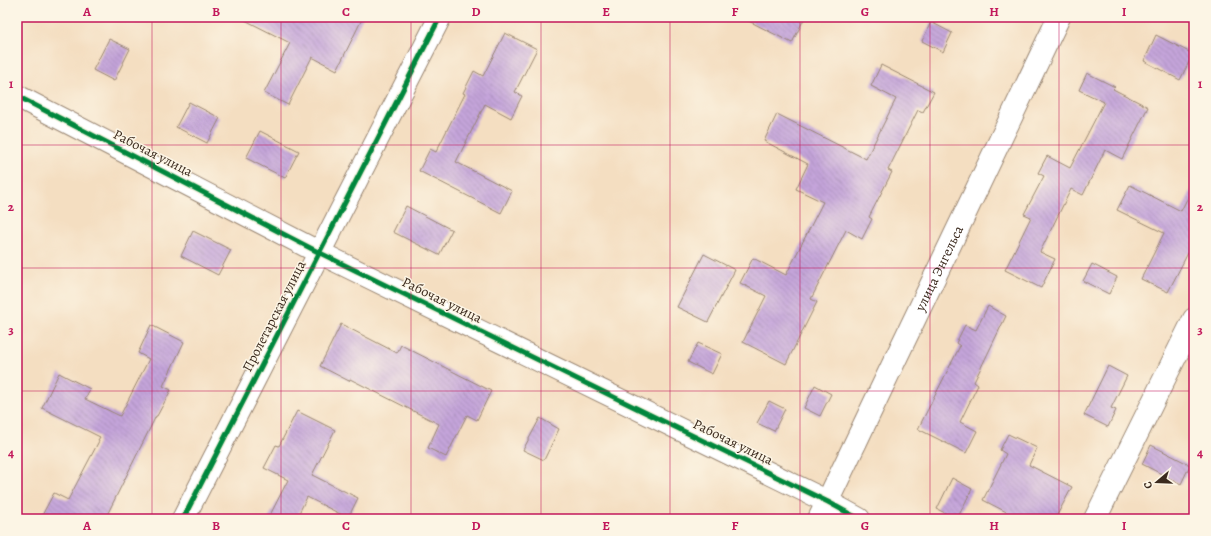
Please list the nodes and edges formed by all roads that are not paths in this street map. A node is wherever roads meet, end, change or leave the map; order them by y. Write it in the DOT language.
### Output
graph roads {
  1 [pos="440,17"];
  2 [pos="1059,17"];
  3 [pos="17,96"];
  4 [pos="320,254"];
  5 [pos="1194,319"];
  6 [pos="823,510"];
  7 [pos="183,519"];
  8 [pos="859,519"];
  9 [pos="1095,519"];
  1 -- 4 [label="street, Пролетарская улица"];
  2 -- 6 [label="street, улица Энгельса"];
  3 -- 4 [label="street, Рабочая улица"];
  4 -- 6 [label="street, Рабочая улица"];
  4 -- 7 [label="street, Пролетарская улица"];
  5 -- 9 [label="street"];
  6 -- 8 [label="street, Рабочая улица"];
}
